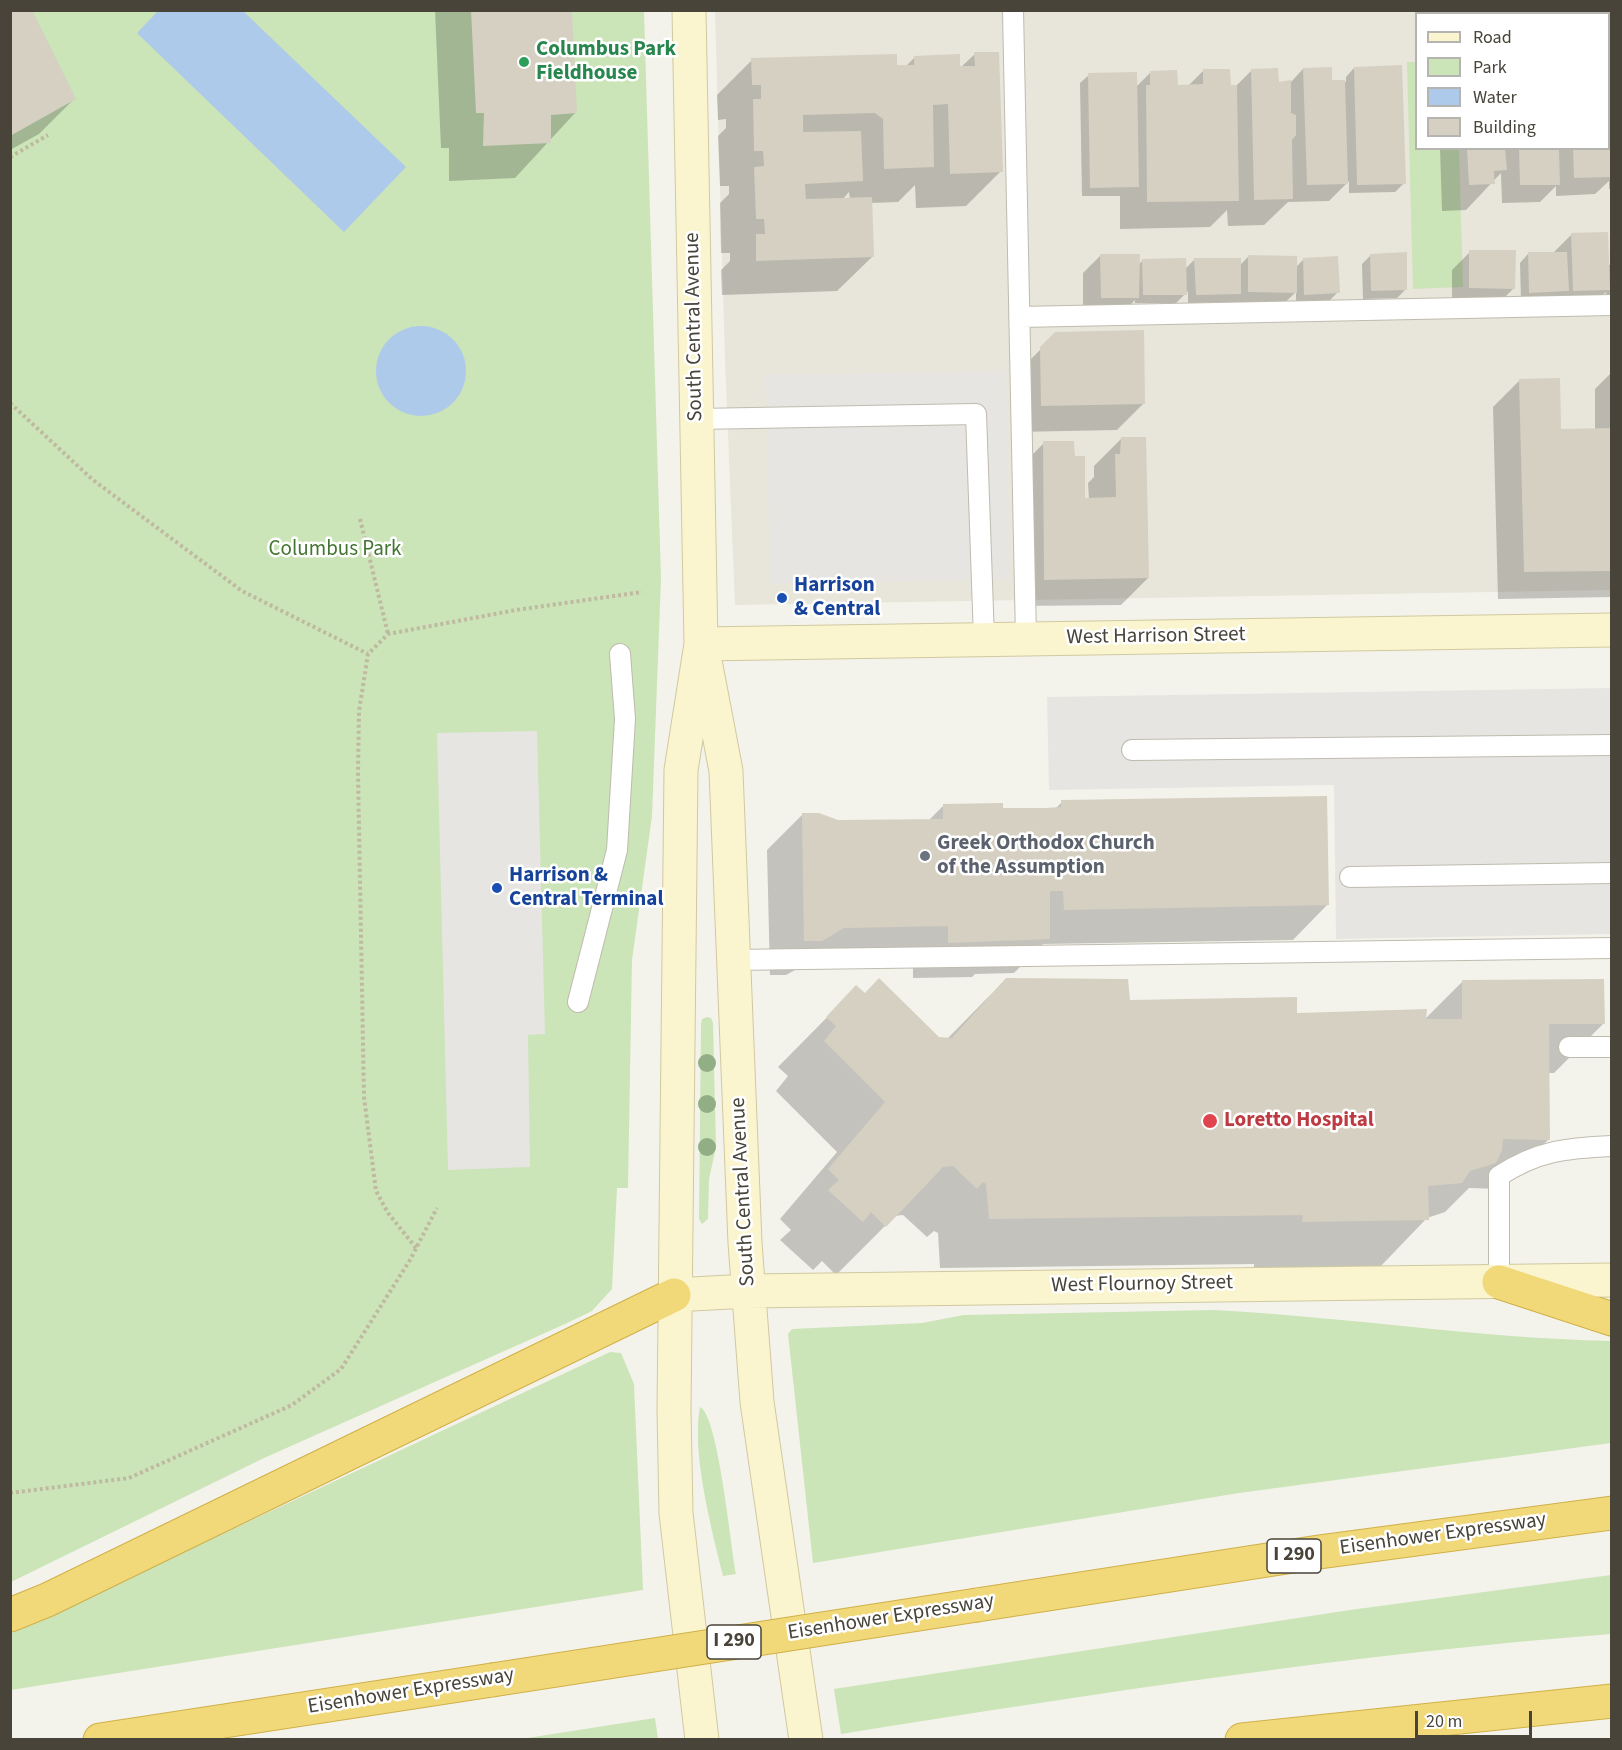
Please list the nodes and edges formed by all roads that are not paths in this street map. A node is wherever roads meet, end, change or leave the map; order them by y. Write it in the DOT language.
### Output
graph roads {
  1 [pos="689,10"];
  2 [pos="1013,10"];
  3 [pos="1611,305"];
  4 [pos="1019,317"];
  5 [pos="697,419"];
  6 [pos="1611,630"];
  7 [pos="984,639"];
  8 [pos="1026,639"];
  9 [pos="701,644"];
  10 [pos="620,654"];
  11 [pos="1611,745"];
  12 [pos="1132,750"];
  13 [pos="1611,873"];
  14 [pos="1350,877"];
  15 [pos="1611,948"];
  16 [pos="732,960"];
  17 [pos="578,1002"];
  18 [pos="1569,1047"];
  19 [pos="1611,1047"];
  20 [pos="1611,1146"];
  21 [pos="1611,1280"];
  22 [pos="1499,1282"];
  23 [pos="748,1291"];
  24 [pos="674,1295"];
  25 [pos="1611,1319"];
  26 [pos="1611,1513"];
  27 [pos="10,1615"];
  28 [pos="1611,1701"];
  29 [pos="100,1740"];
  30 [pos="702,1740"];
  31 [pos="806,1740"];
  32 [pos="1242,1740"];
  1 -- 5 [label="street, South Central Avenue"];
  2 -- 4 [label="lane"];
  3 -- 4 [label="lane"];
  4 -- 8 [label="lane"];
  5 -- 7 [label="lane"];
  5 -- 9 [label="street, South Central Avenue"];
  6 -- 8 [label="street, West Harrison Street"];
  7 -- 8 [label="street, West Harrison Street"];
  7 -- 9 [label="street, West Harrison Street"];
  9 -- 16 [label="street, South Central Avenue"];
  9 -- 24 [label="street, South Central Avenue"];
  10 -- 17 [label="lane"];
  11 -- 12 [label="lane"];
  13 -- 14 [label="lane"];
  15 -- 16 [label="lane"];
  16 -- 23 [label="street, South Central Avenue"];
  18 -- 19 [label="lane"];
  20 -- 22 [label="lane"];
  21 -- 22 [label="street, West Flournoy Street"];
  22 -- 23 [label="street, West Flournoy Street"];
  22 -- 25 [label="highway"];
  23 -- 24 [label="street, West Flournoy Street"];
  23 -- 31 [label="street, South Central Avenue"];
  24 -- 27 [label="highway"];
  24 -- 30 [label="street, South Central Avenue"];
  26 -- 29 [label="highway, Eisenhower Expressway / I 290, bridge"];
  28 -- 32 [label="highway"];
}
